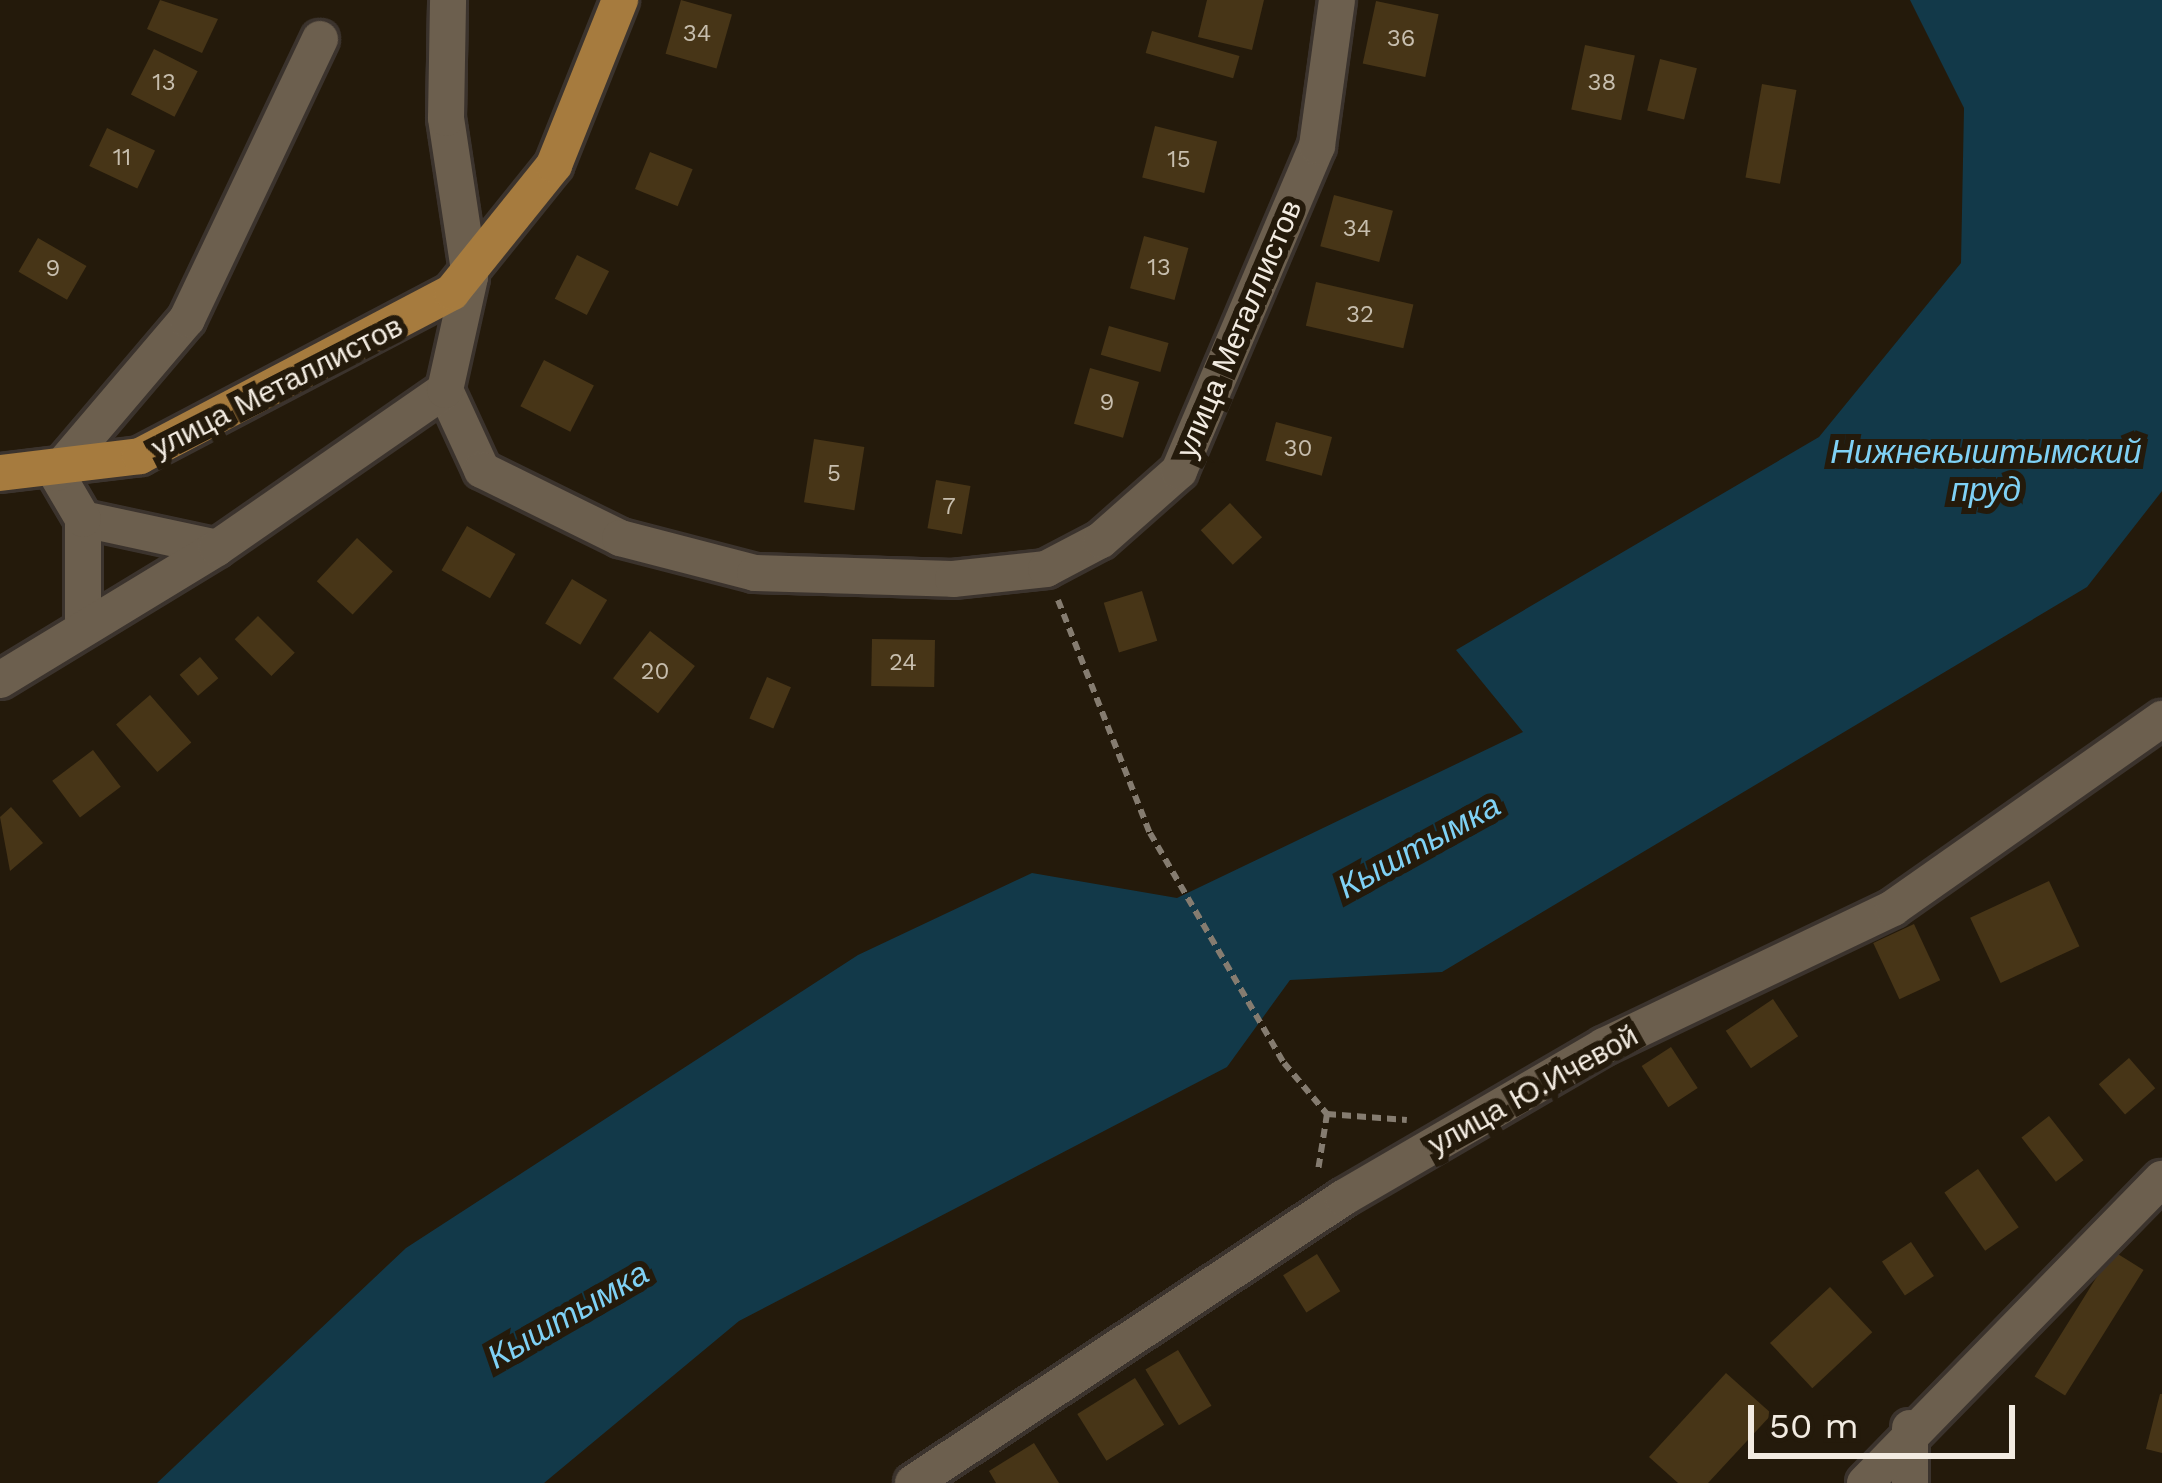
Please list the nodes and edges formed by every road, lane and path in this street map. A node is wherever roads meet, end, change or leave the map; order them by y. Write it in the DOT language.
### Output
graph roads {
  1 [pos="448,0"];
  2 [pos="620,0"];
  3 [pos="1337,0"];
  4 [pos="320,38"];
  5 [pos="470,277"];
  6 [pos="445,390"];
  7 [pos="0,473"];
  8 [pos="56,473"];
  9 [pos="83,519"];
  10 [pos="217,548"];
  11 [pos="1046,569"];
  12 [pos="83,628"];
  13 [pos="0,680"];
  14 [pos="2162,719"];
  15 [pos="1327,1114"];
  16 [pos="1468,1125"];
  17 [pos="2162,1179"];
  18 [pos="1310,1222"];
  19 [pos="1910,1428"];
  20 [pos="950,1472"];
  21 [pos="913,1483"];
  22 [pos="1864,1483"];
  23 [pos="1910,1483"];
  1 -- 5 [label="street"];
  2 -- 5 [label="main road, улица Металлистов"];
  3 -- 11 [label="street, улица Металлистов"];
  4 -- 8 [label="street"];
  5 -- 6 [label="street"];
  5 -- 8 [label="main road, улица Металлистов"];
  6 -- 10 [label="street"];
  6 -- 11 [label="street, улица Металлистов"];
  7 -- 8 [label="main road, улица Металлистов"];
  8 -- 9 [label="street"];
  9 -- 10 [label="street"];
  9 -- 12 [label="street"];
  10 -- 12 [label="street"];
  11 -- 15 [label="path"];
  12 -- 13 [label="street"];
  14 -- 16 [label="street, улица Ю.Ичевой"];
  15 -- 16 [label="path"];
  15 -- 18 [label="path"];
  16 -- 18 [label="street, улица Ю.Ичевой"];
  17 -- 19 [label="street"];
  18 -- 20 [label="street, улица Ю.Ичевой"];
  19 -- 22 [label="street"];
  19 -- 23 [label="street"];
  20 -- 21 [label="street, улица Ю.Ичевой"];
}
